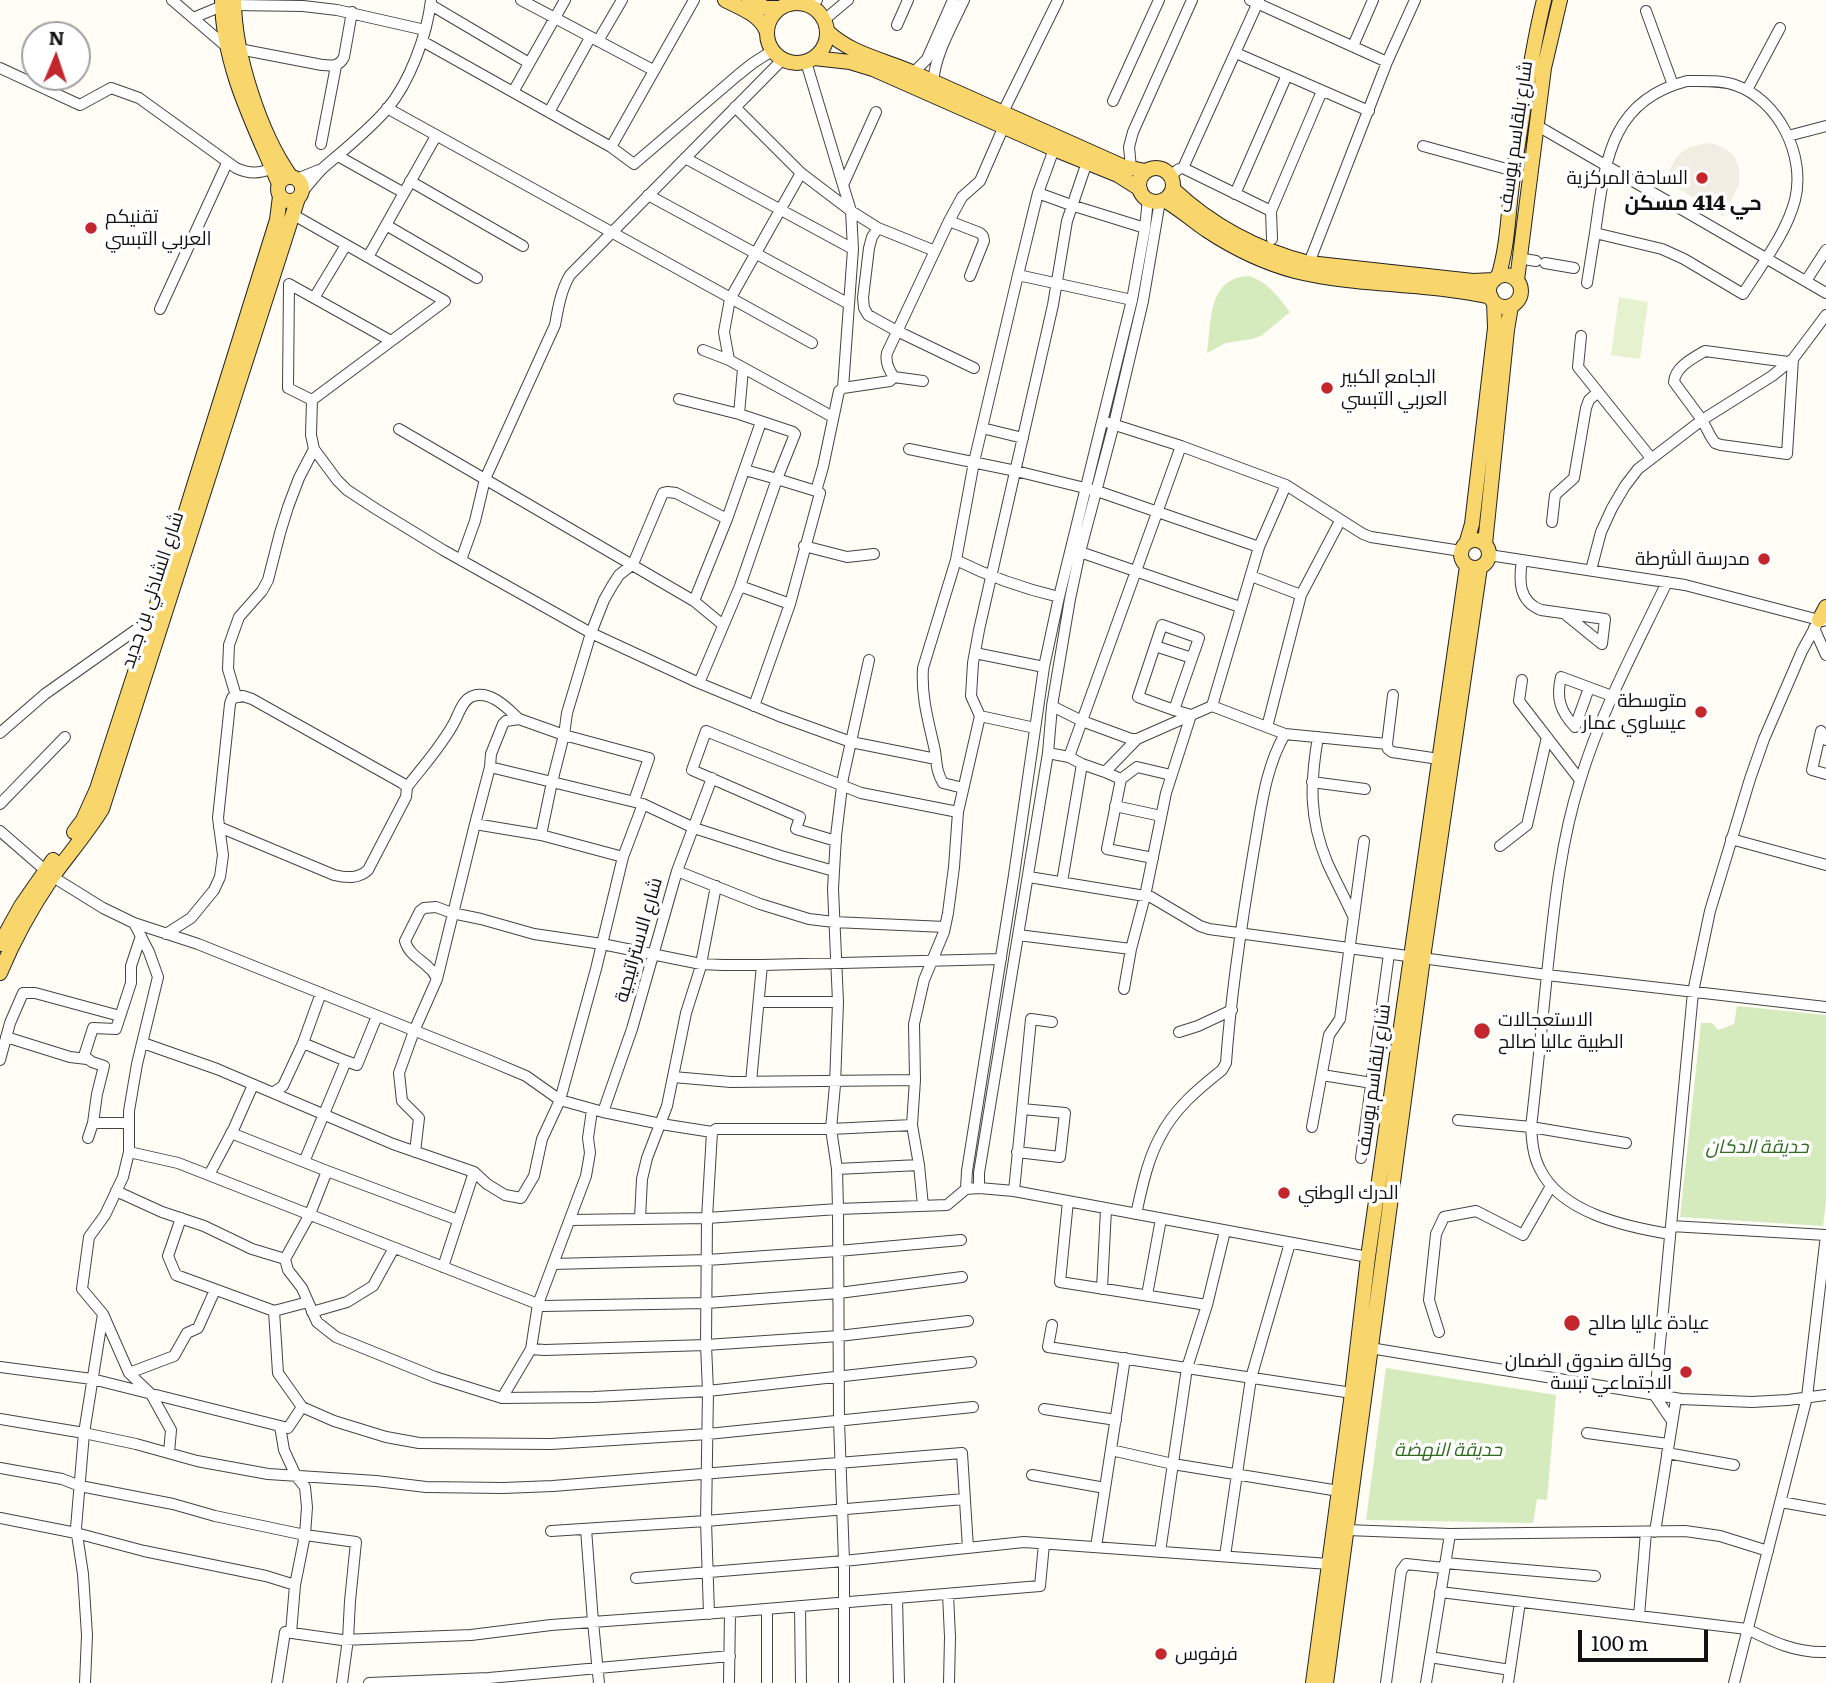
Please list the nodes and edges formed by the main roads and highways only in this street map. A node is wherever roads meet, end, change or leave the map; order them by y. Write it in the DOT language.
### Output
graph roads {
  1 [pos="725,0"];
  2 [pos="749,0"];
  3 [pos="1544,0"];
  4 [pos="1560,0"];
  5 [pos="228,3"];
  6 [pos="795,3"];
  7 [pos="826,25"];
  8 [pos="766,30"];
  9 [pos="233,48"];
  10 [pos="810,60"];
  11 [pos="1003,119"];
  12 [pos="1138,170"];
  13 [pos="291,188"];
  14 [pos="1163,189"];
  15 [pos="1496,279"];
  16 [pos="1517,280"];
  17 [pos="1492,300"];
  18 [pos="1511,306"];
  19 [pos="1464,546"];
  20 [pos="1480,558"];
  21 [pos="159,617"];
  22 [pos="49,874"];
  23 [pos="0,944"];
  24 [pos="1417,957"];
  25 [pos="0,973"];
  26 [pos="1313,1683"];
  27 [pos="1326,1683"];
  1 -- 8 [label="main road"];
  2 -- 6 [label="main road"];
  3 -- 15 [label="main road, شارع بلقاسم يوسف"];
  4 -- 16 [label="main road, شارع بلقاسم يوسف"];
  5 -- 9 [label="main road"];
  6 -- 7 [label="main road"];
  6 -- 8 [label="main road"];
  7 -- 10 [label="main road"];
  7 -- 11 [label="main road"];
  8 -- 10 [label="main road"];
  9 -- 13 [label="main road"];
  9 -- 13 [label="main road"];
  10 -- 11 [label="main road"];
  11 -- 12 [label="main road"];
  11 -- 14 [label="main road"];
  12 -- 14 [label="main road"];
  12 -- 14 [label="main road"];
  13 -- 21 [label="main road, شارع الشاذلي بن جديد"];
  13 -- 21 [label="main road, شارع الشاذلي بن جديد"];
  14 -- 15 [label="main road"];
  14 -- 17 [label="main road"];
  15 -- 16 [label="main road"];
  15 -- 17 [label="main road"];
  16 -- 18 [label="main road"];
  17 -- 18 [label="main road"];
  17 -- 19 [label="main road"];
  18 -- 20 [label="main road, شارع بلقاسم يوسف"];
  19 -- 20 [label="main road"];
  19 -- 20 [label="main road"];
  20 -- 24 [label="main road, شارع بلقاسم يوسف"];
  20 -- 24 [label="main road, شارع بلقاسم يوسف"];
  21 -- 22 [label="main road, شارع الشاذلي بن جديد"];
  22 -- 23 [label="main road, شارع الشاذلي بن جديد"];
  22 -- 25 [label="main road, شارع الشاذلي بن جديد"];
  24 -- 26 [label="main road, شارع بلقاسم يوسف"];
  24 -- 27 [label="main road, شارع بلقاسم يوسف"];
}
